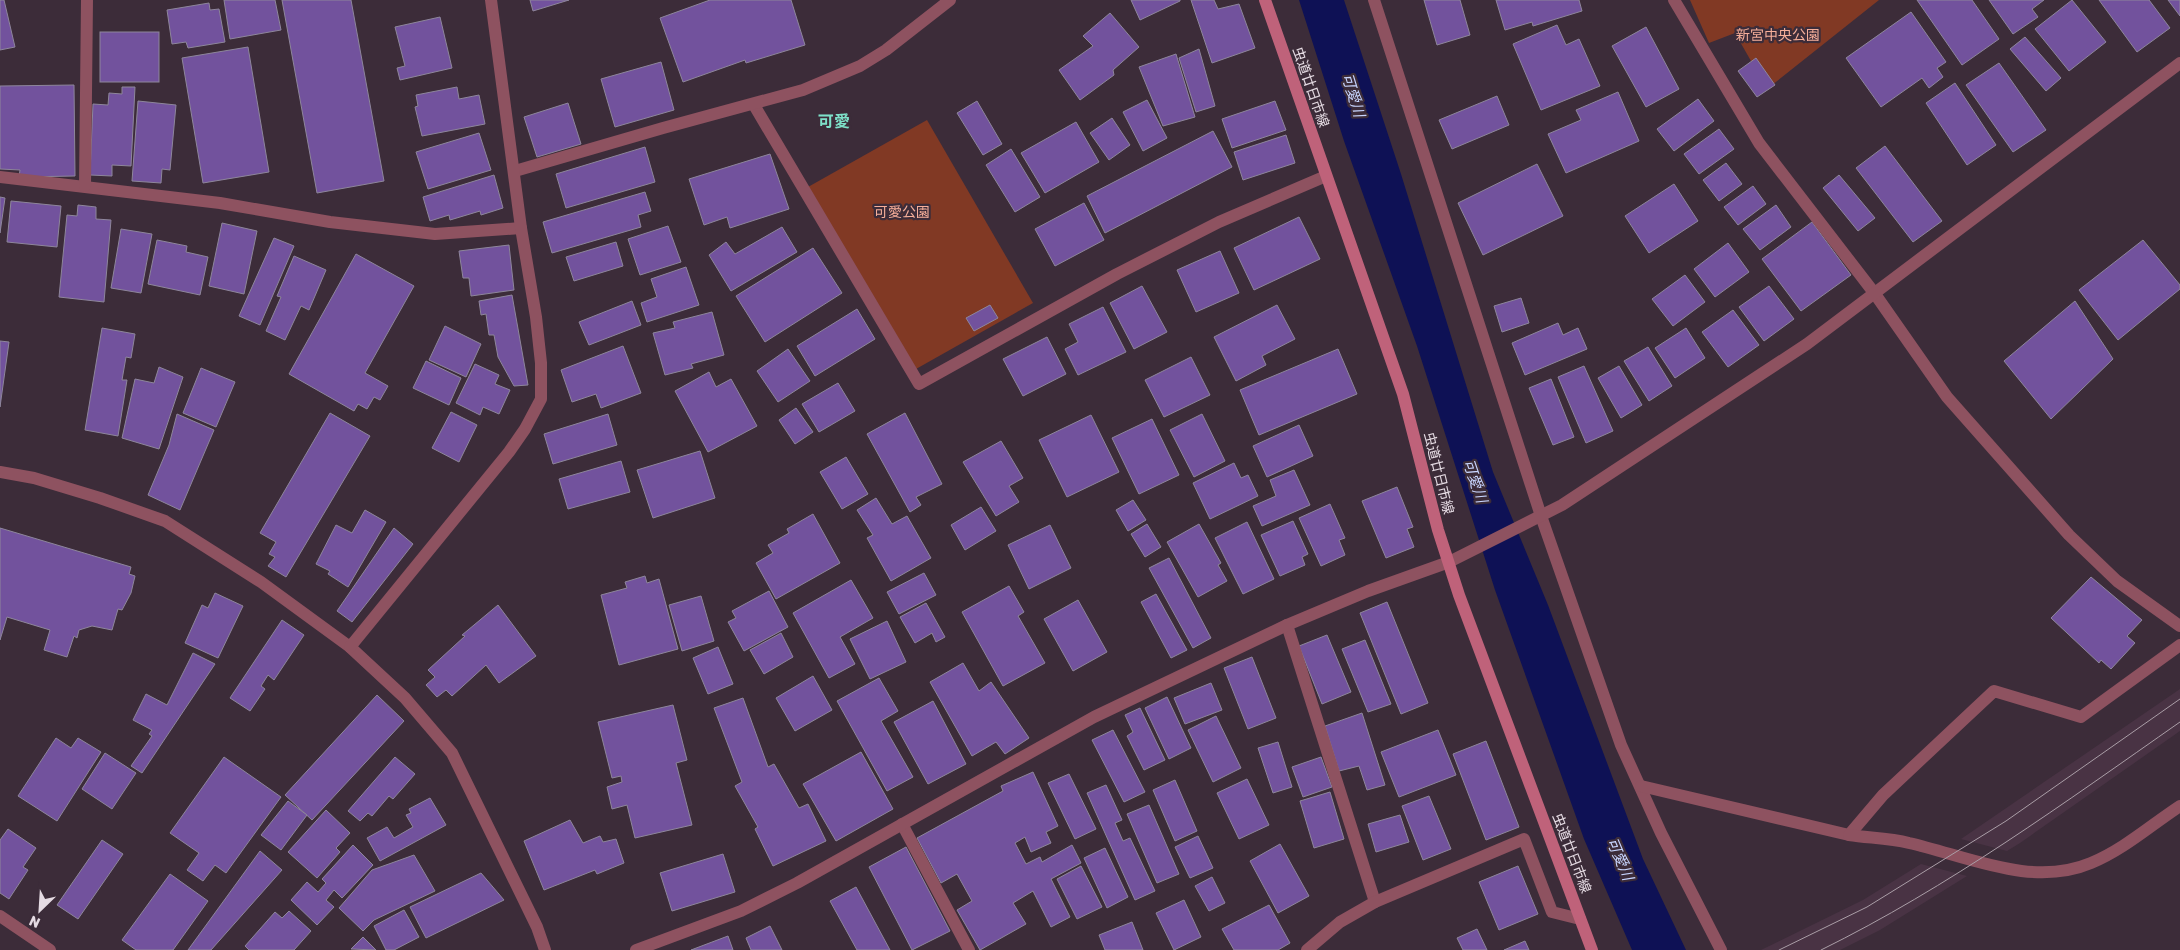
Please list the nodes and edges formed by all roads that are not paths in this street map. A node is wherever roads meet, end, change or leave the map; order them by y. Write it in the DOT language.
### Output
graph roads {
  1 [pos="86,0"];
  2 [pos="490,0"];
  3 [pos="950,0"];
  4 [pos="1265,0"];
  5 [pos="1374,0"];
  6 [pos="1674,0"];
  7 [pos="2180,63"];
  8 [pos="754,105"];
  9 [pos="515,172"];
  10 [pos="1326,176"];
  11 [pos="0,177"];
  12 [pos="85,186"];
  13 [pos="521,228"];
  14 [pos="1875,294"];
  15 [pos="0,472"];
  16 [pos="1535,518"];
  17 [pos="1449,562"];
  18 [pos="1287,625"];
  19 [pos="2180,626"];
  20 [pos="2180,645"];
  21 [pos="350,647"];
  22 [pos="1641,786"];
  23 [pos="2180,806"];
  24 [pos="902,824"];
  25 [pos="1848,835"];
  26 [pos="1375,902"];
  27 [pos="0,916"];
  28 [pos="1580,919"];
  29 [pos="50,950"];
  30 [pos="545,950"];
  31 [pos="636,950"];
  32 [pos="969,950"];
  33 [pos="1307,950"];
  34 [pos="1592,950"];
  35 [pos="1721,950"];
  1 -- 12 [label="street"];
  2 -- 9 [label="street"];
  3 -- 8 [label="street"];
  4 -- 10 [label="main road, 虫道廿日市線"];
  5 -- 16 [label="street"];
  6 -- 14 [label="street"];
  7 -- 14 [label="street"];
  8 -- 9 [label="street"];
  8 -- 10 [label="street"];
  9 -- 13 [label="street"];
  10 -- 17 [label="main road, 虫道廿日市線"];
  11 -- 12 [label="street"];
  12 -- 13 [label="street"];
  13 -- 21 [label="street"];
  14 -- 16 [label="street"];
  14 -- 19 [label="street"];
  15 -- 21 [label="street"];
  16 -- 17 [label="street"];
  16 -- 22 [label="street"];
  17 -- 18 [label="street"];
  17 -- 28 [label="main road, 虫道廿日市線"];
  18 -- 24 [label="street"];
  18 -- 26 [label="street"];
  20 -- 25 [label="street"];
  21 -- 30 [label="street"];
  22 -- 25 [label="street"];
  22 -- 35 [label="street"];
  23 -- 25 [label="street"];
  24 -- 31 [label="street"];
  24 -- 32 [label="street"];
  26 -- 28 [label="street"];
  26 -- 33 [label="street"];
  27 -- 29 [label="street"];
  28 -- 34 [label="main road, 虫道廿日市線"];
}
